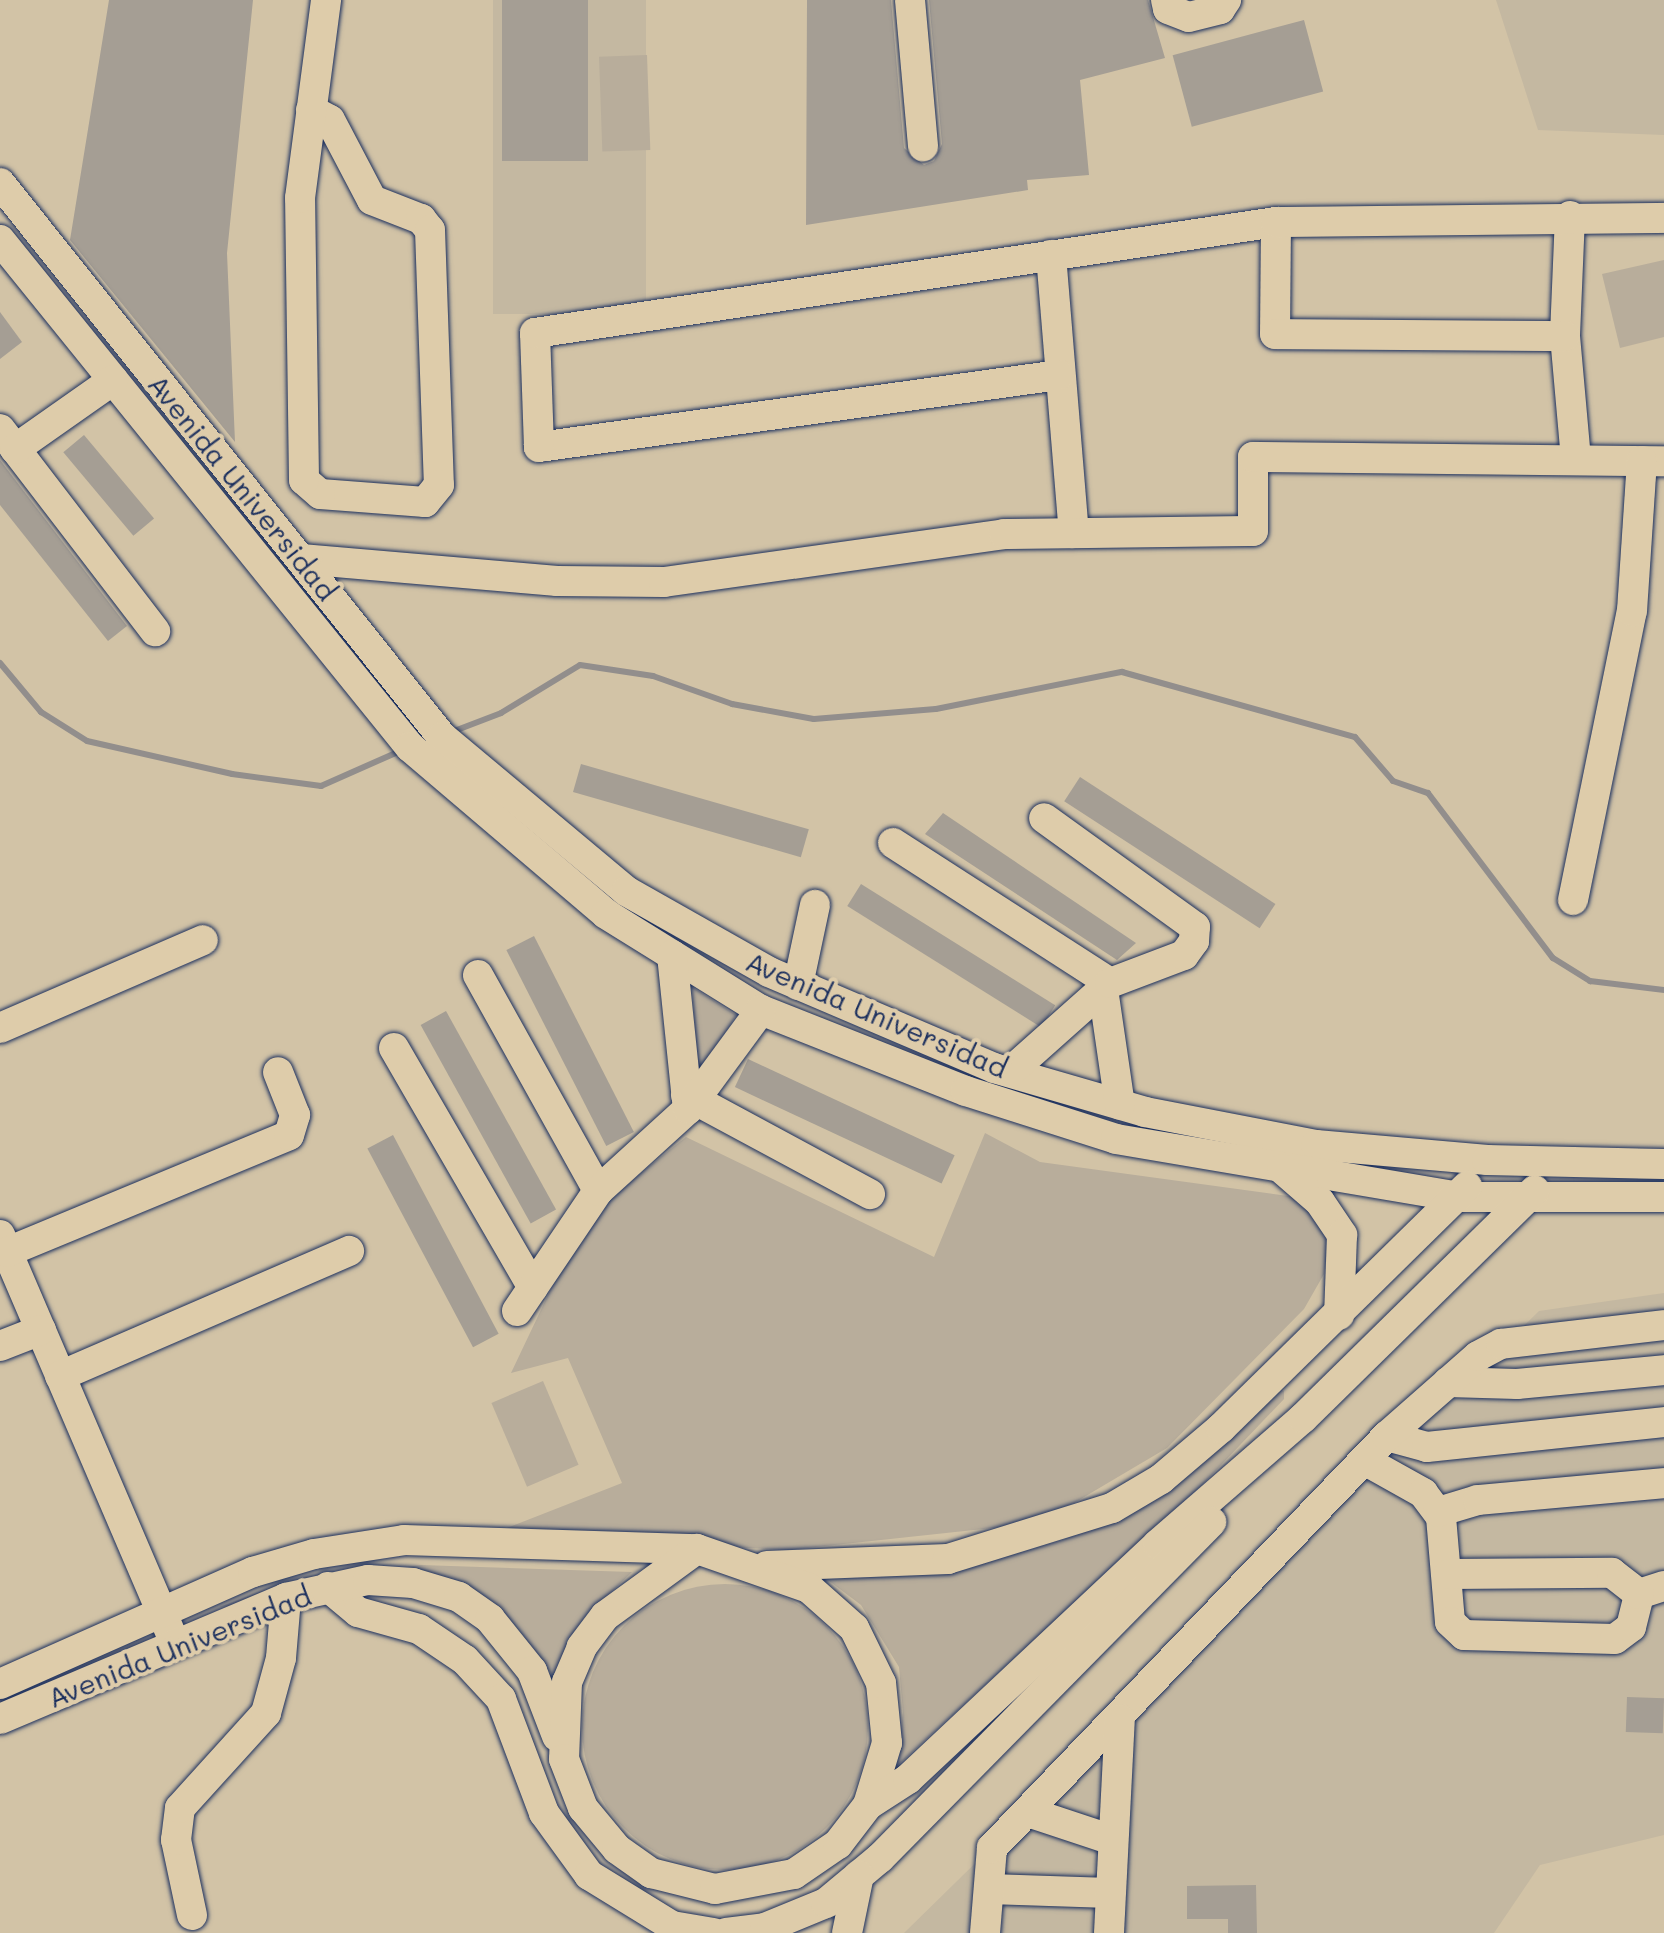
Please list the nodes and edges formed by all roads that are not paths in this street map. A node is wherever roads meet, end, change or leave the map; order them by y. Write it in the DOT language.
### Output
graph roads {
  1 [pos="326,0"];
  2 [pos="910,0"];
  3 [pos="1166,0"];
  4 [pos="1226,0"];
  5 [pos="311,110"];
  6 [pos="923,146"];
  7 [pos="0,183"];
  8 [pos="1570,216"];
  9 [pos="1664,218"];
  10 [pos="1276,222"];
  11 [pos="0,240"];
  12 [pos="1051,255"];
  13 [pos="1565,336"];
  14 [pos="1059,375"];
  15 [pos="113,380"];
  16 [pos="8,439"];
  17 [pos="1576,459"];
  18 [pos="1653,461"];
  19 [pos="1074,533"];
  20 [pos="301,559"];
  21 [pos="155,631"];
  22 [pos="1044,818"];
  23 [pos="893,843"];
  24 [pos="1573,900"];
  25 [pos="815,905"];
  26 [pos="203,940"];
  27 [pos="672,955"];
  28 [pos="478,974"];
  29 [pos="798,984"];
  30 [pos="1106,986"];
  31 [pos="761,1010"];
  32 [pos="0,1028"];
  33 [pos="394,1048"];
  34 [pos="278,1072"];
  35 [pos="1010,1072"];
  36 [pos="690,1101"];
  37 [pos="1120,1105"];
  38 [pos="1487,1160"];
  39 [pos="1559,1162"];
  40 [pos="1664,1164"];
  41 [pos="1280,1167"];
  42 [pos="598,1192"];
  43 [pos="870,1194"];
  44 [pos="1530,1196"];
  45 [pos="1458,1197"];
  46 [pos="1664,1197"];
  47 [pos="4,1243"];
  48 [pos="350,1251"];
  49 [pos="1339,1315"];
  50 [pos="1664,1325"];
  51 [pos="41,1330"];
  52 [pos="0,1346"];
  53 [pos="1664,1370"];
  54 [pos="60,1376"];
  55 [pos="1448,1382"];
  56 [pos="1303,1418"];
  57 [pos="1664,1422"];
  58 [pos="1386,1436"];
  59 [pos="1364,1460"];
  60 [pos="1664,1483"];
  61 [pos="1438,1512"];
  62 [pos="697,1549"];
  63 [pos="752,1567"];
  64 [pos="1449,1574"];
  65 [pos="328,1587"];
  66 [pos="1652,1590"];
  67 [pos="286,1598"];
  68 [pos="169,1630"];
  69 [pos="0,1684"];
  70 [pos="0,1718"];
  71 [pos="1120,1719"];
  72 [pos="564,1759"];
  73 [pos="1028,1812"];
  74 [pos="862,1815"];
  75 [pos="1112,1840"];
  76 [pos="869,1866"];
  77 [pos="651,1873"];
  78 [pos="988,1889"];
  79 [pos="1110,1893"];
  80 [pos="192,1915"];
  81 [pos="673,1930"];
  82 [pos="713,1933"];
  83 [pos="726,1933"];
  84 [pos="847,1933"];
  85 [pos="985,1933"];
  86 [pos="1110,1933"];
  1 -- 5 [label="street"];
  2 -- 6 [label="street"];
  3 -- 4 [label="street"];
  5 -- 5 [label="street"];
  7 -- 20 [label="street, Avenida Universidad"];
  8 -- 9 [label="street"];
  8 -- 10 [label="street"];
  8 -- 13 [label="street"];
  10 -- 12 [label="street"];
  10 -- 13 [label="street"];
  11 -- 15 [label="street, Avenida Universidad"];
  12 -- 14 [label="street"];
  12 -- 14 [label="street"];
  13 -- 17 [label="street"];
  14 -- 19 [label="street"];
  15 -- 16 [label="street"];
  15 -- 27 [label="street, Avenida Universidad"];
  16 -- 21 [label="street"];
  17 -- 18 [label="street"];
  17 -- 19 [label="street"];
  18 -- 24 [label="street"];
  19 -- 20 [label="street"];
  20 -- 29 [label="street, Avenida Universidad"];
  22 -- 30 [label="street"];
  23 -- 30 [label="street"];
  25 -- 29 [label="street"];
  26 -- 32 [label="street"];
  27 -- 31 [label="street, Avenida Universidad"];
  27 -- 36 [label="street"];
  28 -- 42 [label="street"];
  29 -- 35 [label="street, Avenida Universidad"];
  30 -- 35 [label="street"];
  30 -- 37 [label="street"];
  31 -- 36 [label="street"];
  31 -- 41 [label="street, Avenida Universidad"];
  33 -- 42 [label="street"];
  34 -- 47 [label="street"];
  35 -- 37 [label="street, Avenida Universidad"];
  36 -- 42 [label="street"];
  36 -- 43 [label="street"];
  37 -- 38 [label="street, Avenida Universidad"];
  38 -- 39 [label="street, Avenida Universidad"];
  38 -- 45 [label="street"];
  39 -- 40 [label="street, Avenida Universidad"];
  39 -- 44 [label="street"];
  41 -- 45 [label="street, Avenida Universidad"];
  41 -- 49 [label="street"];
  44 -- 45 [label="street, Avenida Universidad"];
  44 -- 46 [label="street, Avenida Universidad"];
  44 -- 56 [label="street"];
  45 -- 49 [label="street"];
  47 -- 51 [label="street"];
  48 -- 54 [label="street"];
  49 -- 63 [label="street"];
  50 -- 55 [label="street"];
  51 -- 52 [label="street"];
  51 -- 54 [label="street"];
  53 -- 55 [label="street"];
  54 -- 68 [label="street"];
  55 -- 58 [label="street"];
  56 -- 74 [label="street"];
  56 -- 76 [label="street"];
  57 -- 58 [label="street"];
  58 -- 59 [label="street"];
  59 -- 61 [label="street"];
  59 -- 71 [label="street"];
  60 -- 61 [label="street"];
  61 -- 64 [label="street"];
  62 -- 63 [label="street"];
  62 -- 68 [label="street, Avenida Universidad"];
  62 -- 72 [label="street"];
  63 -- 74 [label="street"];
  64 -- 66 [label="street"];
  64 -- 66 [label="street"];
  65 -- 67 [label="street, Avenida Universidad"];
  65 -- 72 [label="street, Avenida Universidad"];
  65 -- 81 [label="street"];
  67 -- 68 [label="street, Avenida Universidad"];
  67 -- 80 [label="street"];
  68 -- 69 [label="street, Avenida Universidad"];
  68 -- 70 [label="street, Avenida Universidad"];
  71 -- 73 [label="street"];
  71 -- 75 [label="street"];
  72 -- 77 [label="street"];
  73 -- 75 [label="street"];
  73 -- 78 [label="street"];
  74 -- 76 [label="street"];
  74 -- 77 [label="street"];
  75 -- 79 [label="street"];
  76 -- 83 [label="street"];
  76 -- 84 [label="street"];
  77 -- 81 [label="street"];
  78 -- 79 [label="street"];
  78 -- 85 [label="street"];
  79 -- 86 [label="street"];
  81 -- 82 [label="street"];
}
